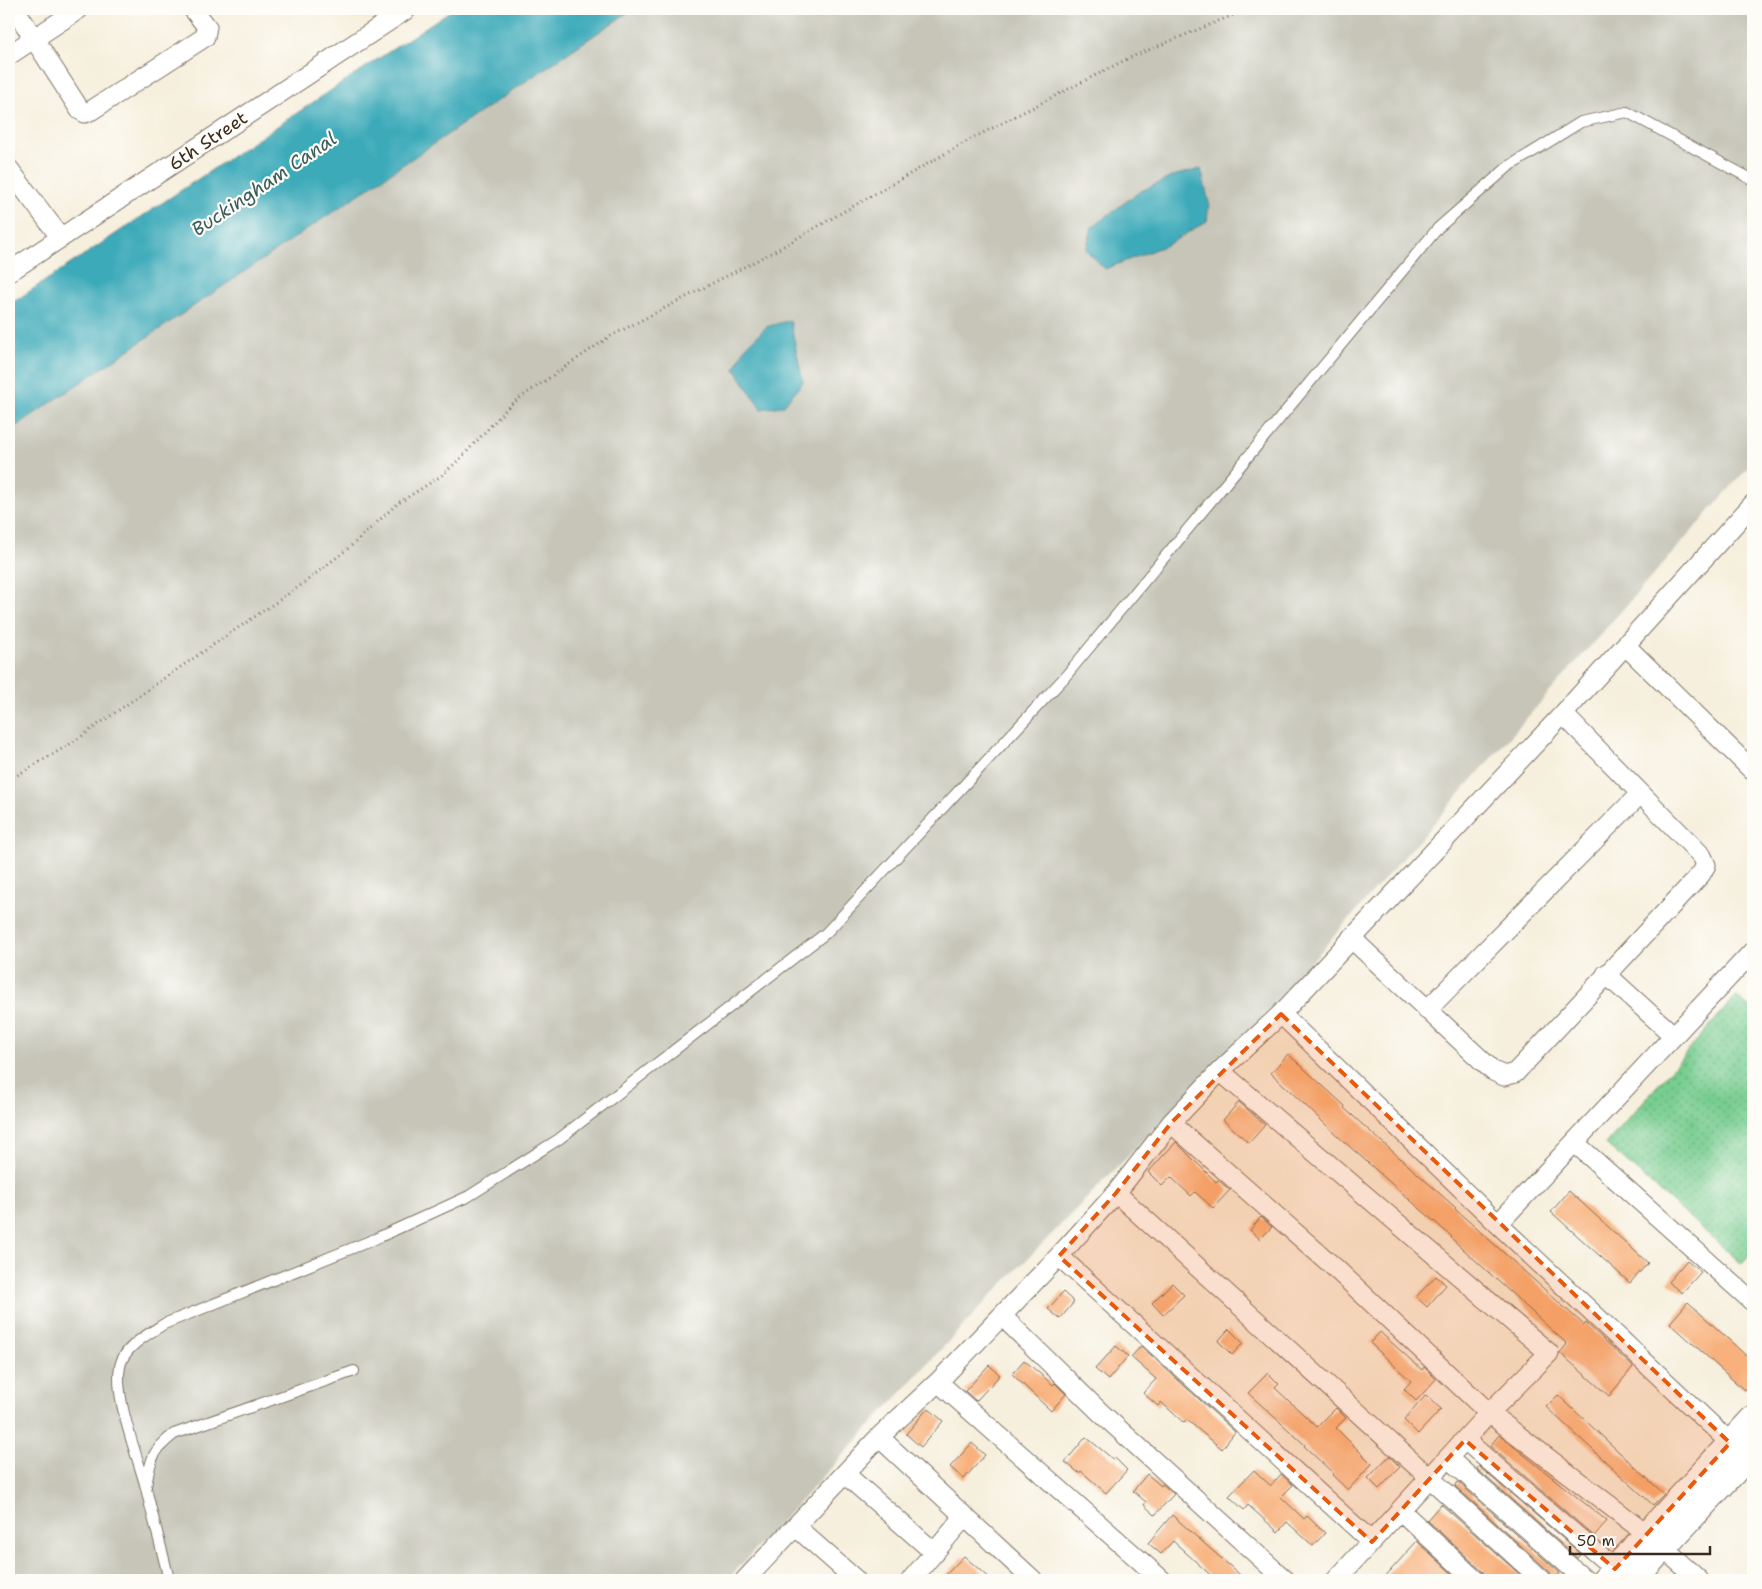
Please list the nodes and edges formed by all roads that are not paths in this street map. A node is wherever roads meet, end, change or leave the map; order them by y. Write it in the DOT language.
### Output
graph roads {
  1 [pos="15,9"];
  2 [pos="79,9"];
  3 [pos="193,9"];
  4 [pos="407,9"];
  5 [pos="34,39"];
  6 [pos="9,55"];
  7 [pos="9,168"];
  8 [pos="1753,180"];
  9 [pos="61,238"];
  10 [pos="9,272"];
  11 [pos="1753,504"];
  12 [pos="1626,646"];
  13 [pos="1563,714"];
  14 [pos="1753,771"];
  15 [pos="1640,794"];
  16 [pos="1351,938"];
  17 [pos="1753,951"];
  18 [pos="1606,974"];
  19 [pos="1427,1010"];
  20 [pos="1281,1014"];
  21 [pos="1674,1036"];
  22 [pos="1220,1071"];
  23 [pos="1171,1123"];
  24 [pos="1575,1142"];
  25 [pos="1116,1193"];
  26 [pos="1498,1224"];
  27 [pos="1059,1256"];
  28 [pos="1753,1302"];
  29 [pos="1002,1316"];
  30 [pos="354,1371"];
  31 [pos="938,1382"];
  32 [pos="1490,1414"];
  33 [pos="1753,1419"];
  34 [pos="879,1437"];
  35 [pos="1465,1440"];
  36 [pos="1746,1454"];
  37 [pos="1448,1458"];
  38 [pos="845,1474"];
  39 [pos="1429,1479"];
  40 [pos="146,1487"];
  41 [pos="1401,1511"];
  42 [pos="965,1516"];
  43 [pos="796,1527"];
  44 [pos="1656,1541"];
  45 [pos="1372,1542"];
  46 [pos="935,1553"];
  47 [pos="1618,1576"];
  48 [pos="1345,1577"];
  49 [pos="169,1580"];
  50 [pos="745,1580"];
  51 [pos="856,1580"];
  52 [pos="911,1580"];
  53 [pos="1033,1580"];
  54 [pos="1162,1580"];
  55 [pos="1285,1580"];
  56 [pos="1475,1580"];
  57 [pos="1542,1580"];
  58 [pos="1585,1580"];
  59 [pos="1699,1580"];
  1 -- 5 [label="street"];
  2 -- 5 [label="street"];
  3 -- 5 [label="street"];
  4 -- 9 [label="street, 6th Street"];
  5 -- 6 [label="street"];
  7 -- 9 [label="street"];
  8 -- 40 [label="lane"];
  9 -- 10 [label="street, 6th Street"];
  11 -- 12 [label="street"];
  12 -- 13 [label="street"];
  12 -- 14 [label="street"];
  13 -- 15 [label="street"];
  13 -- 16 [label="street"];
  15 -- 18 [label="street"];
  15 -- 19 [label="street"];
  16 -- 19 [label="street"];
  16 -- 20 [label="street"];
  17 -- 21 [label="street"];
  18 -- 19 [label="street"];
  18 -- 21 [label="street"];
  20 -- 22 [label="street"];
  20 -- 26 [label="street"];
  21 -- 24 [label="street"];
  22 -- 23 [label="street"];
  22 -- 32 [label="street"];
  23 -- 25 [label="street"];
  23 -- 32 [label="street"];
  24 -- 26 [label="street"];
  24 -- 28 [label="street"];
  25 -- 27 [label="street"];
  25 -- 39 [label="street"];
  26 -- 36 [label="street"];
  27 -- 29 [label="street"];
  27 -- 45 [label="street"];
  29 -- 31 [label="street"];
  29 -- 55 [label="street"];
  30 -- 40 [label="lane"];
  31 -- 34 [label="street"];
  31 -- 54 [label="street"];
  32 -- 35 [label="street"];
  32 -- 44 [label="street"];
  33 -- 36 [label="main road"];
  34 -- 38 [label="street"];
  34 -- 42 [label="street"];
  35 -- 37 [label="street"];
  35 -- 47 [label="street"];
  36 -- 44 [label="main road"];
  37 -- 39 [label="street"];
  37 -- 58 [label="street"];
  38 -- 43 [label="street"];
  38 -- 46 [label="street"];
  39 -- 41 [label="street"];
  39 -- 57 [label="street"];
  40 -- 49 [label="lane"];
  41 -- 45 [label="street"];
  41 -- 56 [label="street"];
  42 -- 46 [label="street"];
  42 -- 53 [label="street"];
  43 -- 50 [label="street"];
  43 -- 51 [label="street"];
  44 -- 47 [label="main road"];
  44 -- 59 [label="street"];
  45 -- 48 [label="street"];
  46 -- 52 [label="street"];
}
